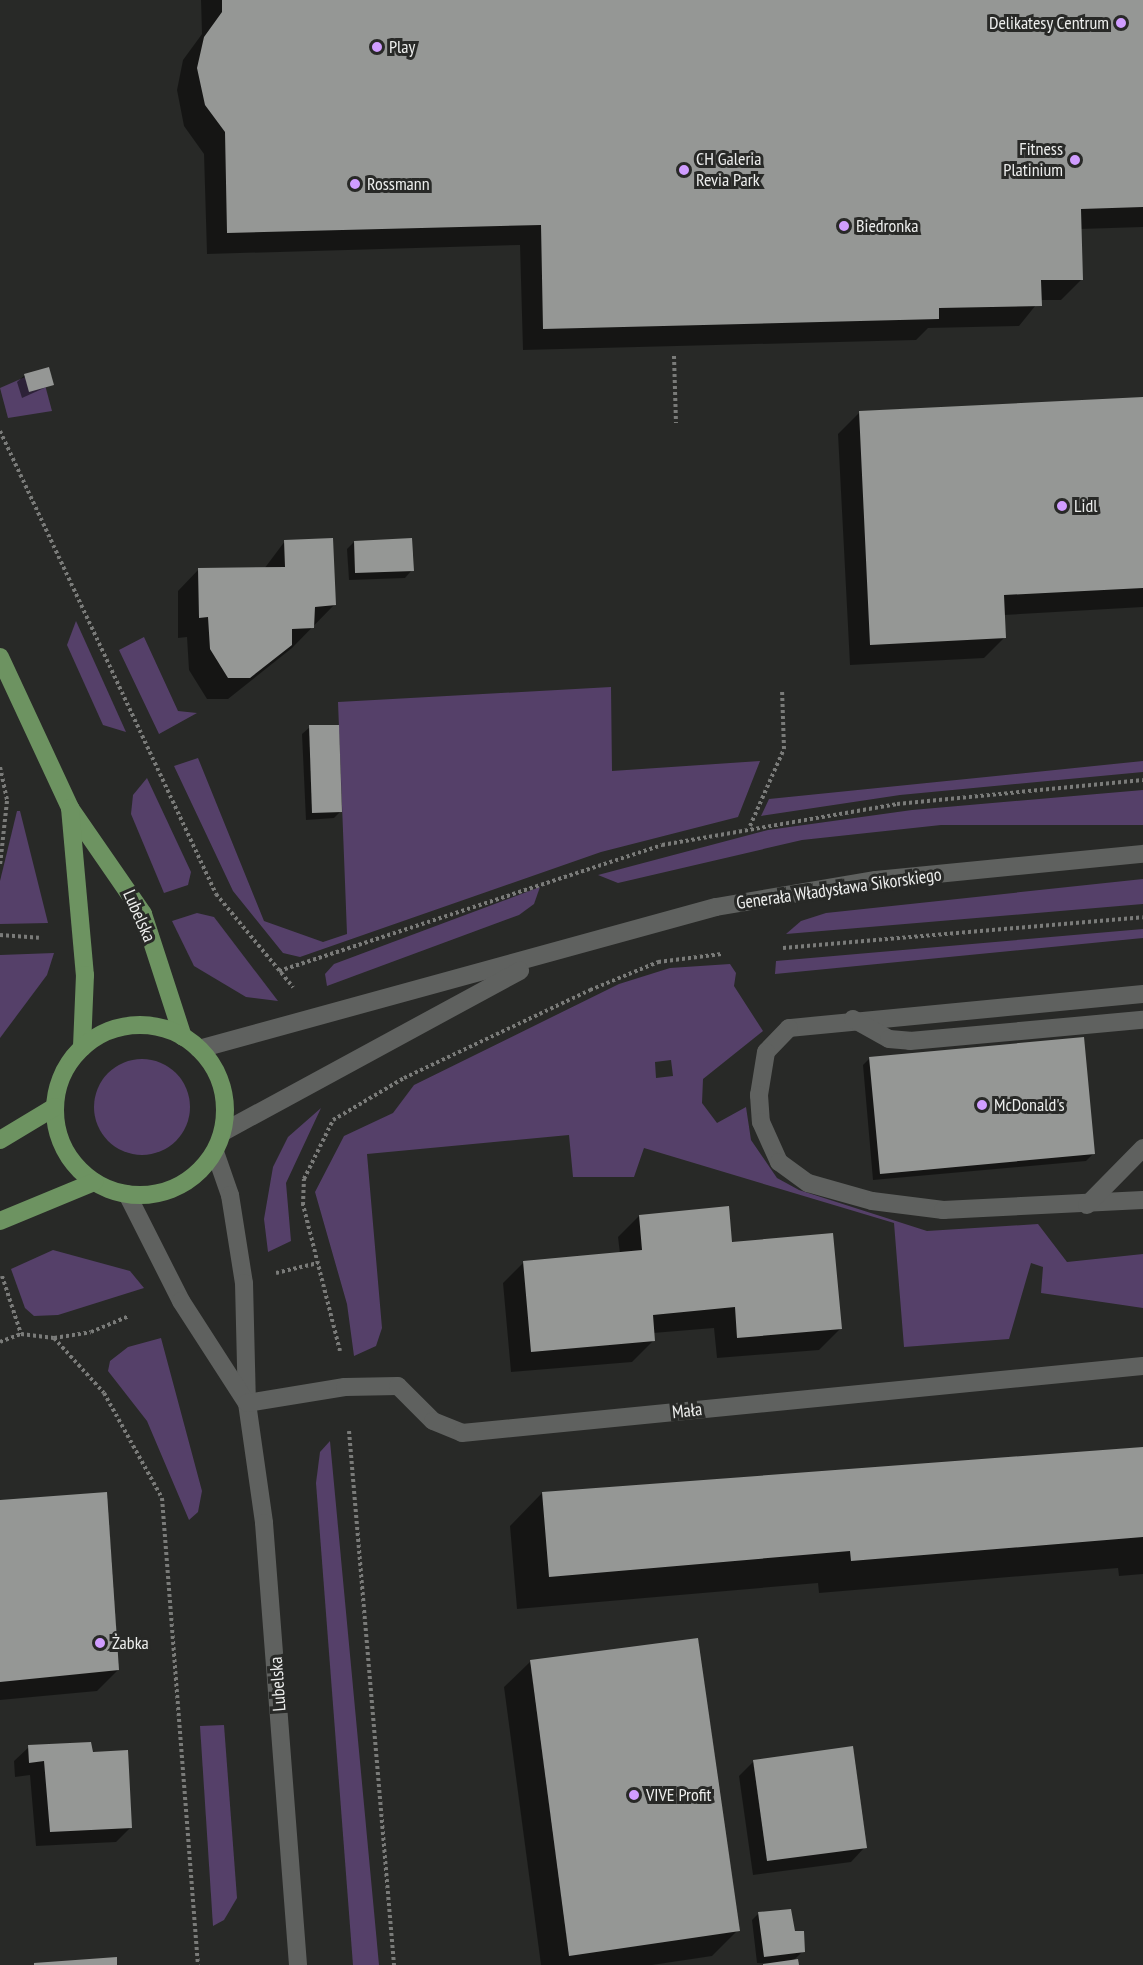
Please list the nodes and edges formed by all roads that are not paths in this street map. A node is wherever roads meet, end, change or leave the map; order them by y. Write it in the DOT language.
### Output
graph roads {
  1 [pos="0,657"];
  2 [pos="70,808"];
  3 [pos="1143,854"];
  4 [pos="542,958"];
  5 [pos="1143,994"];
  6 [pos="853,1019"];
  7 [pos="1143,1020"];
  8 [pos="183,1037"];
  9 [pos="82,1048"];
  10 [pos="199,1049"];
  11 [pos="55,1107"];
  12 [pos="223,1132"];
  13 [pos="0,1140"];
  14 [pos="1143,1148"];
  15 [pos="215,1152"];
  16 [pos="94,1182"];
  17 [pos="127,1194"];
  18 [pos="1138,1197"];
  19 [pos="1087,1205"];
  20 [pos="0,1221"];
  21 [pos="1143,1366"];
  22 [pos="247,1403"];
  23 [pos="298,1965"];
  1 -- 2 [label="main road, Lubelska"];
  2 -- 8 [label="main road, Lubelska"];
  2 -- 9 [label="main road, Lubelska"];
  3 -- 4 [label="street, Generała Władysława Sikorskiego"];
  4 -- 10 [label="street"];
  4 -- 12 [label="street"];
  5 -- 6 [label="street"];
  6 -- 7 [label="street"];
  6 -- 19 [label="street"];
  8 -- 9 [label="main road"];
  8 -- 10 [label="main road"];
  9 -- 11 [label="main road"];
  10 -- 12 [label="main road"];
  11 -- 13 [label="main road"];
  11 -- 16 [label="main road"];
  12 -- 15 [label="main road"];
  14 -- 19 [label="street"];
  15 -- 17 [label="main road"];
  15 -- 22 [label="street, Lubelska"];
  16 -- 17 [label="main road"];
  16 -- 20 [label="main road"];
  17 -- 22 [label="street, Lubelska"];
  18 -- 19 [label="street"];
  21 -- 22 [label="street, Mała"];
  22 -- 23 [label="street, Lubelska"];
}
